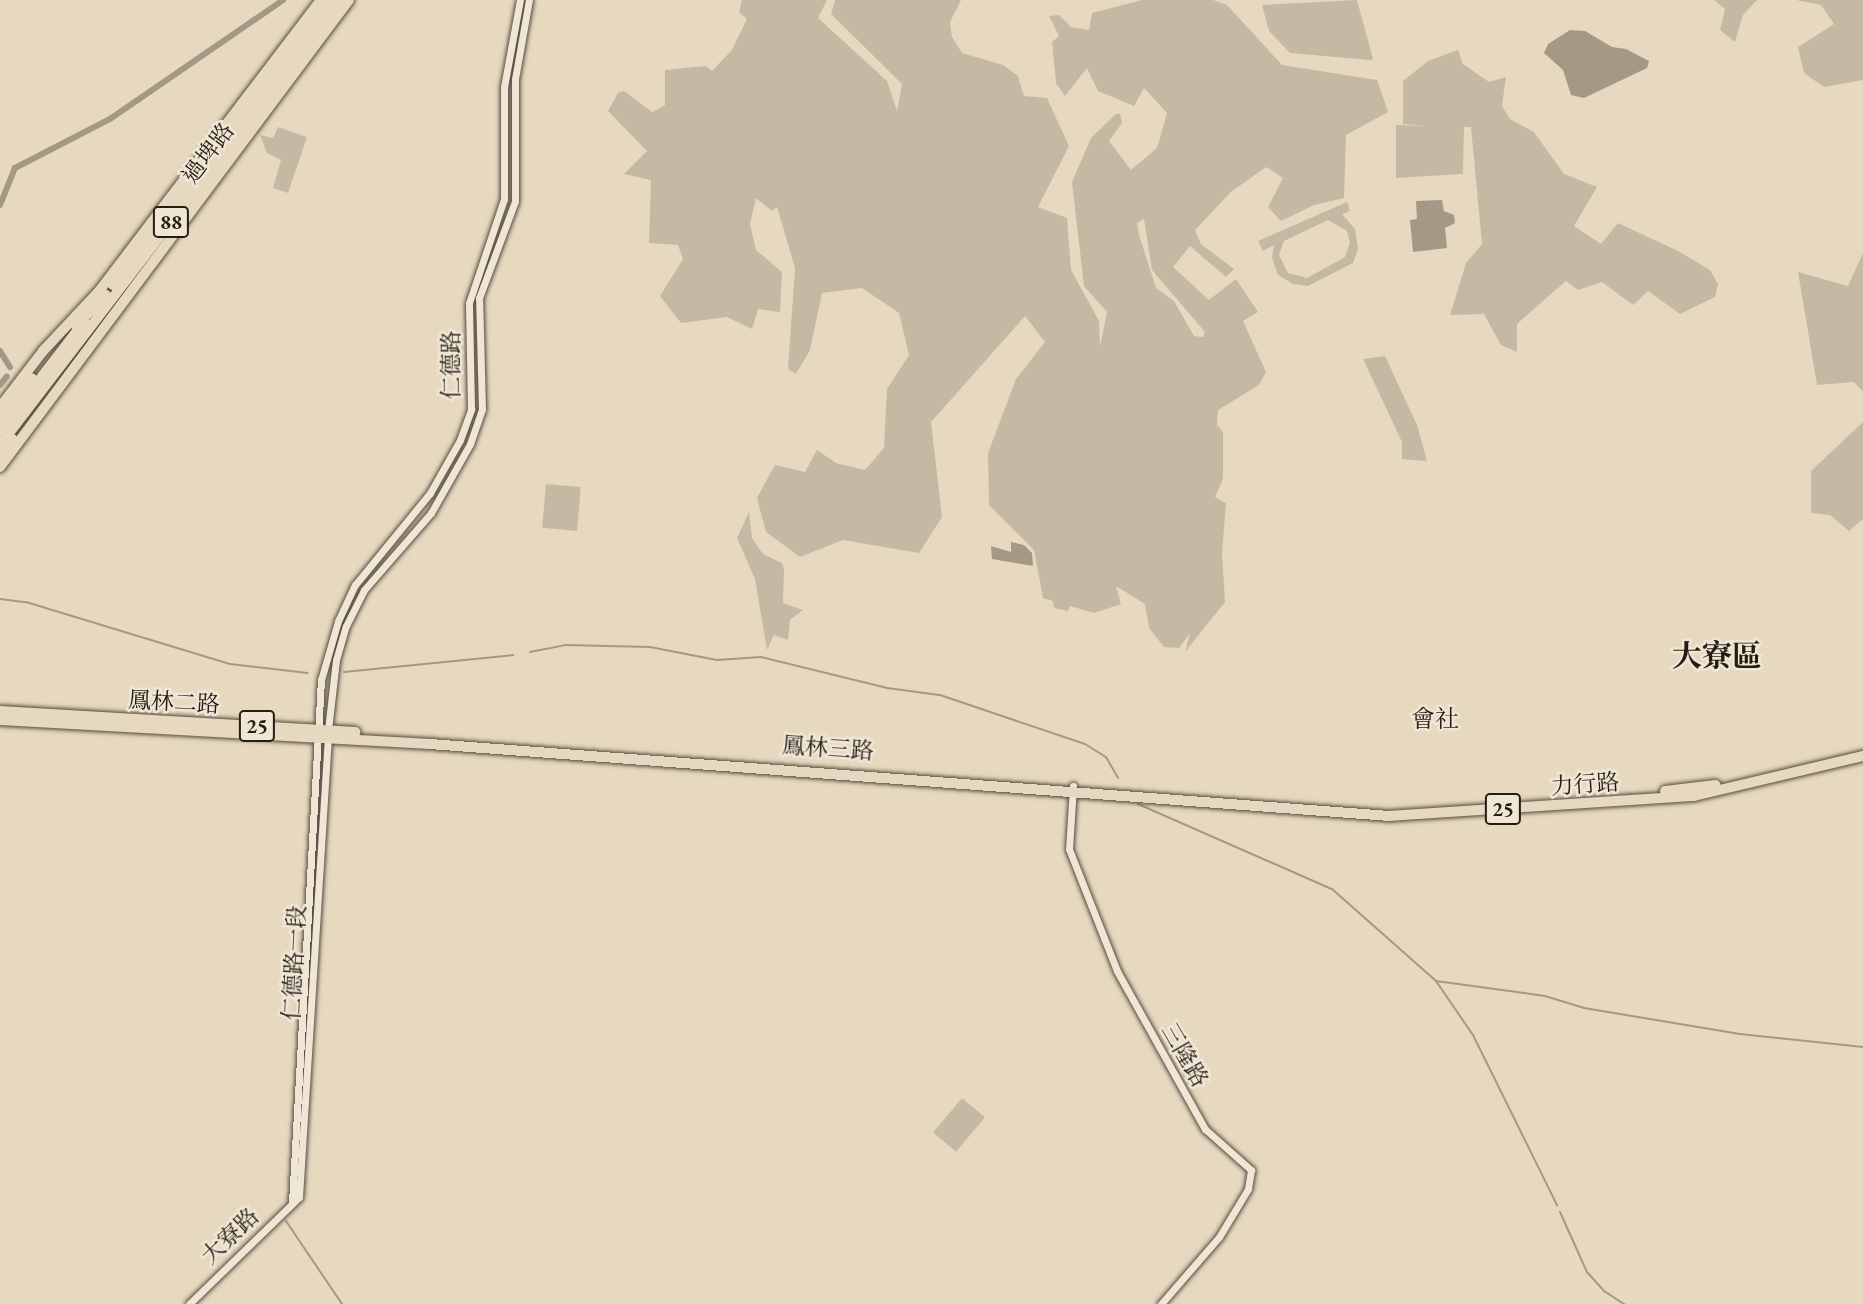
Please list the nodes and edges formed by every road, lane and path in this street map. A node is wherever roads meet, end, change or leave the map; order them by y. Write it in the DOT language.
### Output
graph roads {
  1 [pos="321,0"];
  2 [pos="330,0"];
  3 [pos="341,0"];
  4 [pos="349,0"];
  5 [pos="520,0"];
  6 [pos="529,0"];
  7 [pos="194,192"];
  8 [pos="106,295"];
  9 [pos="0,407"];
  10 [pos="0,418"];
  11 [pos="0,431"];
  12 [pos="0,445"];
  13 [pos="0,457"];
  14 [pos="0,467"];
  15 [pos="0,712"];
  16 [pos="0,720"];
  17 [pos="322,734"];
  18 [pos="514,747"];
  19 [pos="1863,750"];
  20 [pos="1863,756"];
  21 [pos="1072,789"];
  22 [pos="1138,795"];
  23 [pos="299,1197"];
  24 [pos="292,1203"];
  25 [pos="189,1304"];
  26 [pos="1161,1304"];
  1 -- 9 [label="main road, 過埤路"];
  2 -- 8 [label="highway, 88"];
  3 -- 7 [label="highway, 88"];
  4 -- 14 [label="main road, 過埤路"];
  5 -- 17 [label="street, 仁德路"];
  6 -- 17 [label="street, 仁德路"];
  7 -- 12 [label="highway, 88"];
  7 -- 13 [label="highway"];
  8 -- 10 [label="highway"];
  8 -- 11 [label="highway, 88"];
  15 -- 17 [label="main road, 鳳林二路 / 25"];
  16 -- 17 [label="main road, 鳳林二路 / 25"];
  17 -- 18 [label="main road, 鳳林二路 / 25"];
  17 -- 23 [label="street, 仁德路一段"];
  17 -- 24 [label="street, 仁德路一段"];
  18 -- 21 [label="main road, 鳳林三路 / 25"];
  19 -- 22 [label="main road, 力行路 / 25"];
  20 -- 22 [label="main road, 力行路 / 25"];
  21 -- 22 [label="main road, 鳳林三路 / 25"];
  21 -- 26 [label="street, 三隆路"];
  23 -- 24 [label="street, 大寮路"];
  24 -- 25 [label="street, 大寮路"];
}
